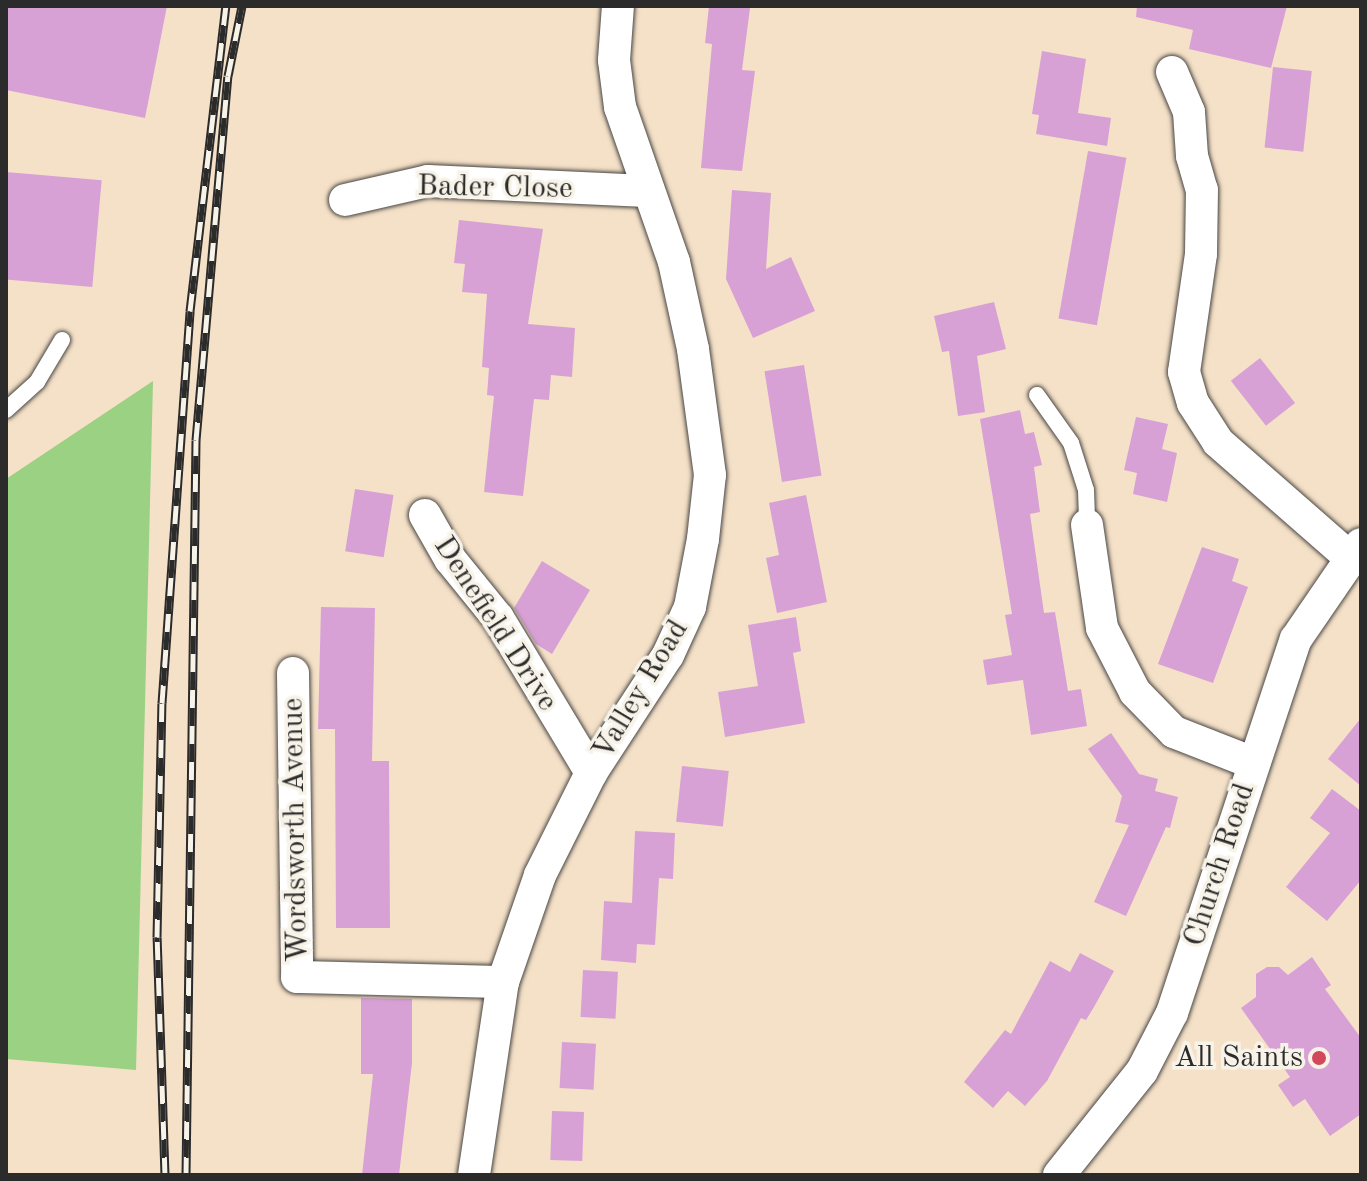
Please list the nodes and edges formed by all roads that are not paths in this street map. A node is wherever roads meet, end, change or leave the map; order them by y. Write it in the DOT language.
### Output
graph roads {
  1 [pos="618,6"];
  2 [pos="1172,72"];
  3 [pos="647,191"];
  4 [pos="345,200"];
  5 [pos="62,340"];
  6 [pos="1037,395"];
  7 [pos="6,410"];
  8 [pos="425,515"];
  9 [pos="1087,525"];
  10 [pos="1355,550"];
  11 [pos="293,673"];
  12 [pos="1253,763"];
  13 [pos="591,773"];
  14 [pos="503,982"];
  15 [pos="474,1175"];
  16 [pos="1059,1175"];
  1 -- 3 [label="street, Valley Road"];
  2 -- 10 [label="street"];
  3 -- 4 [label="street, Bader Close"];
  3 -- 13 [label="street, Valley Road"];
  5 -- 7 [label="lane"];
  6 -- 9 [label="lane"];
  8 -- 13 [label="street, Denefield Drive"];
  9 -- 12 [label="street"];
  10 -- 12 [label="street, Church Road"];
  11 -- 14 [label="street, Wordsworth Avenue"];
  12 -- 16 [label="street, Church Road"];
  13 -- 14 [label="street, Valley Road"];
  14 -- 15 [label="street, Valley Road"];
}
